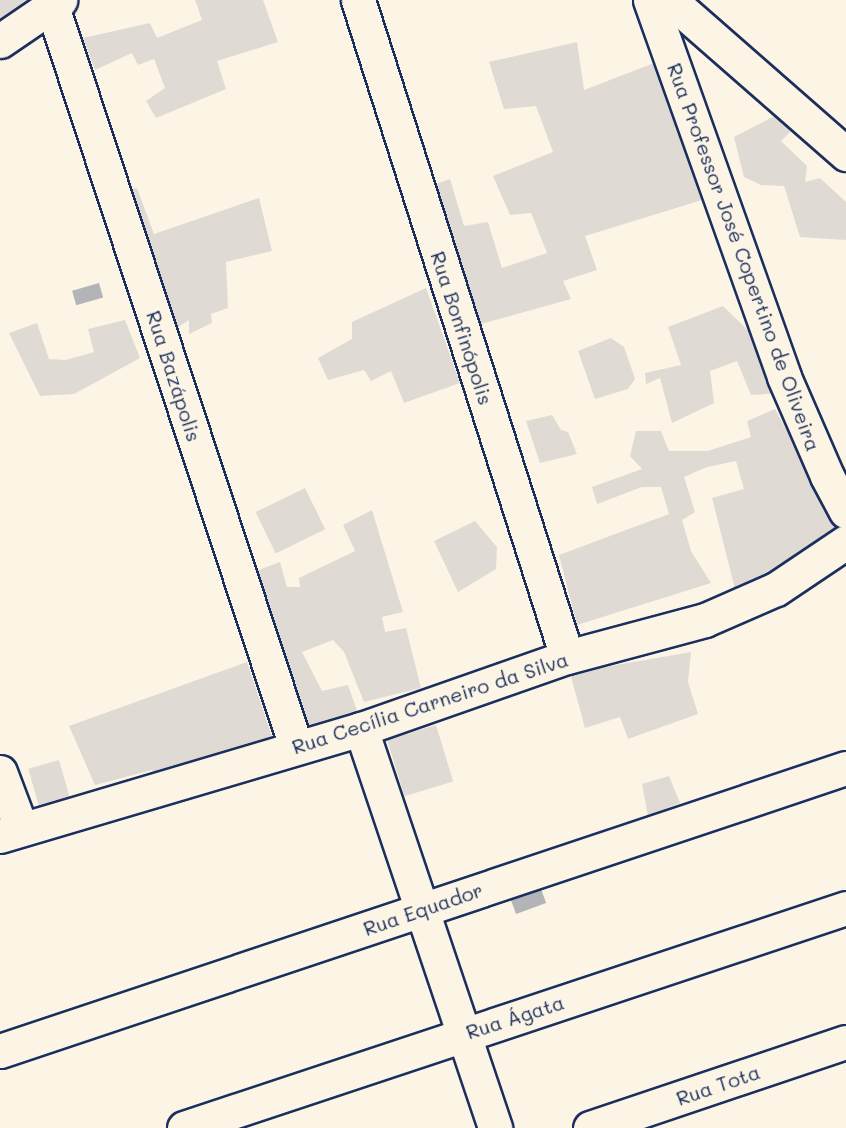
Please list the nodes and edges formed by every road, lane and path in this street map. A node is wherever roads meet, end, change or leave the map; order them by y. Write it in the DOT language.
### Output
graph roads {
  1 [pos="358,0"];
  2 [pos="650,0"];
  3 [pos="670,0"];
  4 [pos="56,3"];
  5 [pos="0,41"];
  6 [pos="846,154"];
  7 [pos="846,511"];
  8 [pos="846,542"];
  9 [pos="567,657"];
  10 [pos="361,729"];
  11 [pos="296,747"];
  12 [pos="846,768"];
  13 [pos="0,772"];
  14 [pos="10,832"];
  15 [pos="846,908"];
  16 [pos="423,909"];
  17 [pos="465,1033"];
  18 [pos="846,1042"];
  19 [pos="0,1051"];
  20 [pos="184,1128"];
  21 [pos="495,1128"];
  22 [pos="590,1128"];
  1 -- 9 [label="street, Rua Bonfinópolis"];
  2 -- 7 [label="street, Rua Professor José Copertino de Oliveira"];
  3 -- 6 [label="street"];
  4 -- 5 [label="street"];
  4 -- 11 [label="street, Rua Bazápolis"];
  8 -- 9 [label="street, Rua Cecília Carneiro da Silva"];
  9 -- 10 [label="street, Rua Cecília Carneiro da Silva"];
  10 -- 11 [label="street, Rua Cecília Carneiro da Silva"];
  10 -- 16 [label="street"];
  11 -- 14 [label="street, Rua Cecília Carneiro da Silva"];
  12 -- 16 [label="street, Rua Equador"];
  13 -- 14 [label="street"];
  15 -- 17 [label="street, Rua Ágata"];
  16 -- 17 [label="street"];
  16 -- 19 [label="street, Rua Equador"];
  17 -- 20 [label="street, Rua Ágata"];
  17 -- 21 [label="street"];
  18 -- 22 [label="street, Rua Tota"];
}
